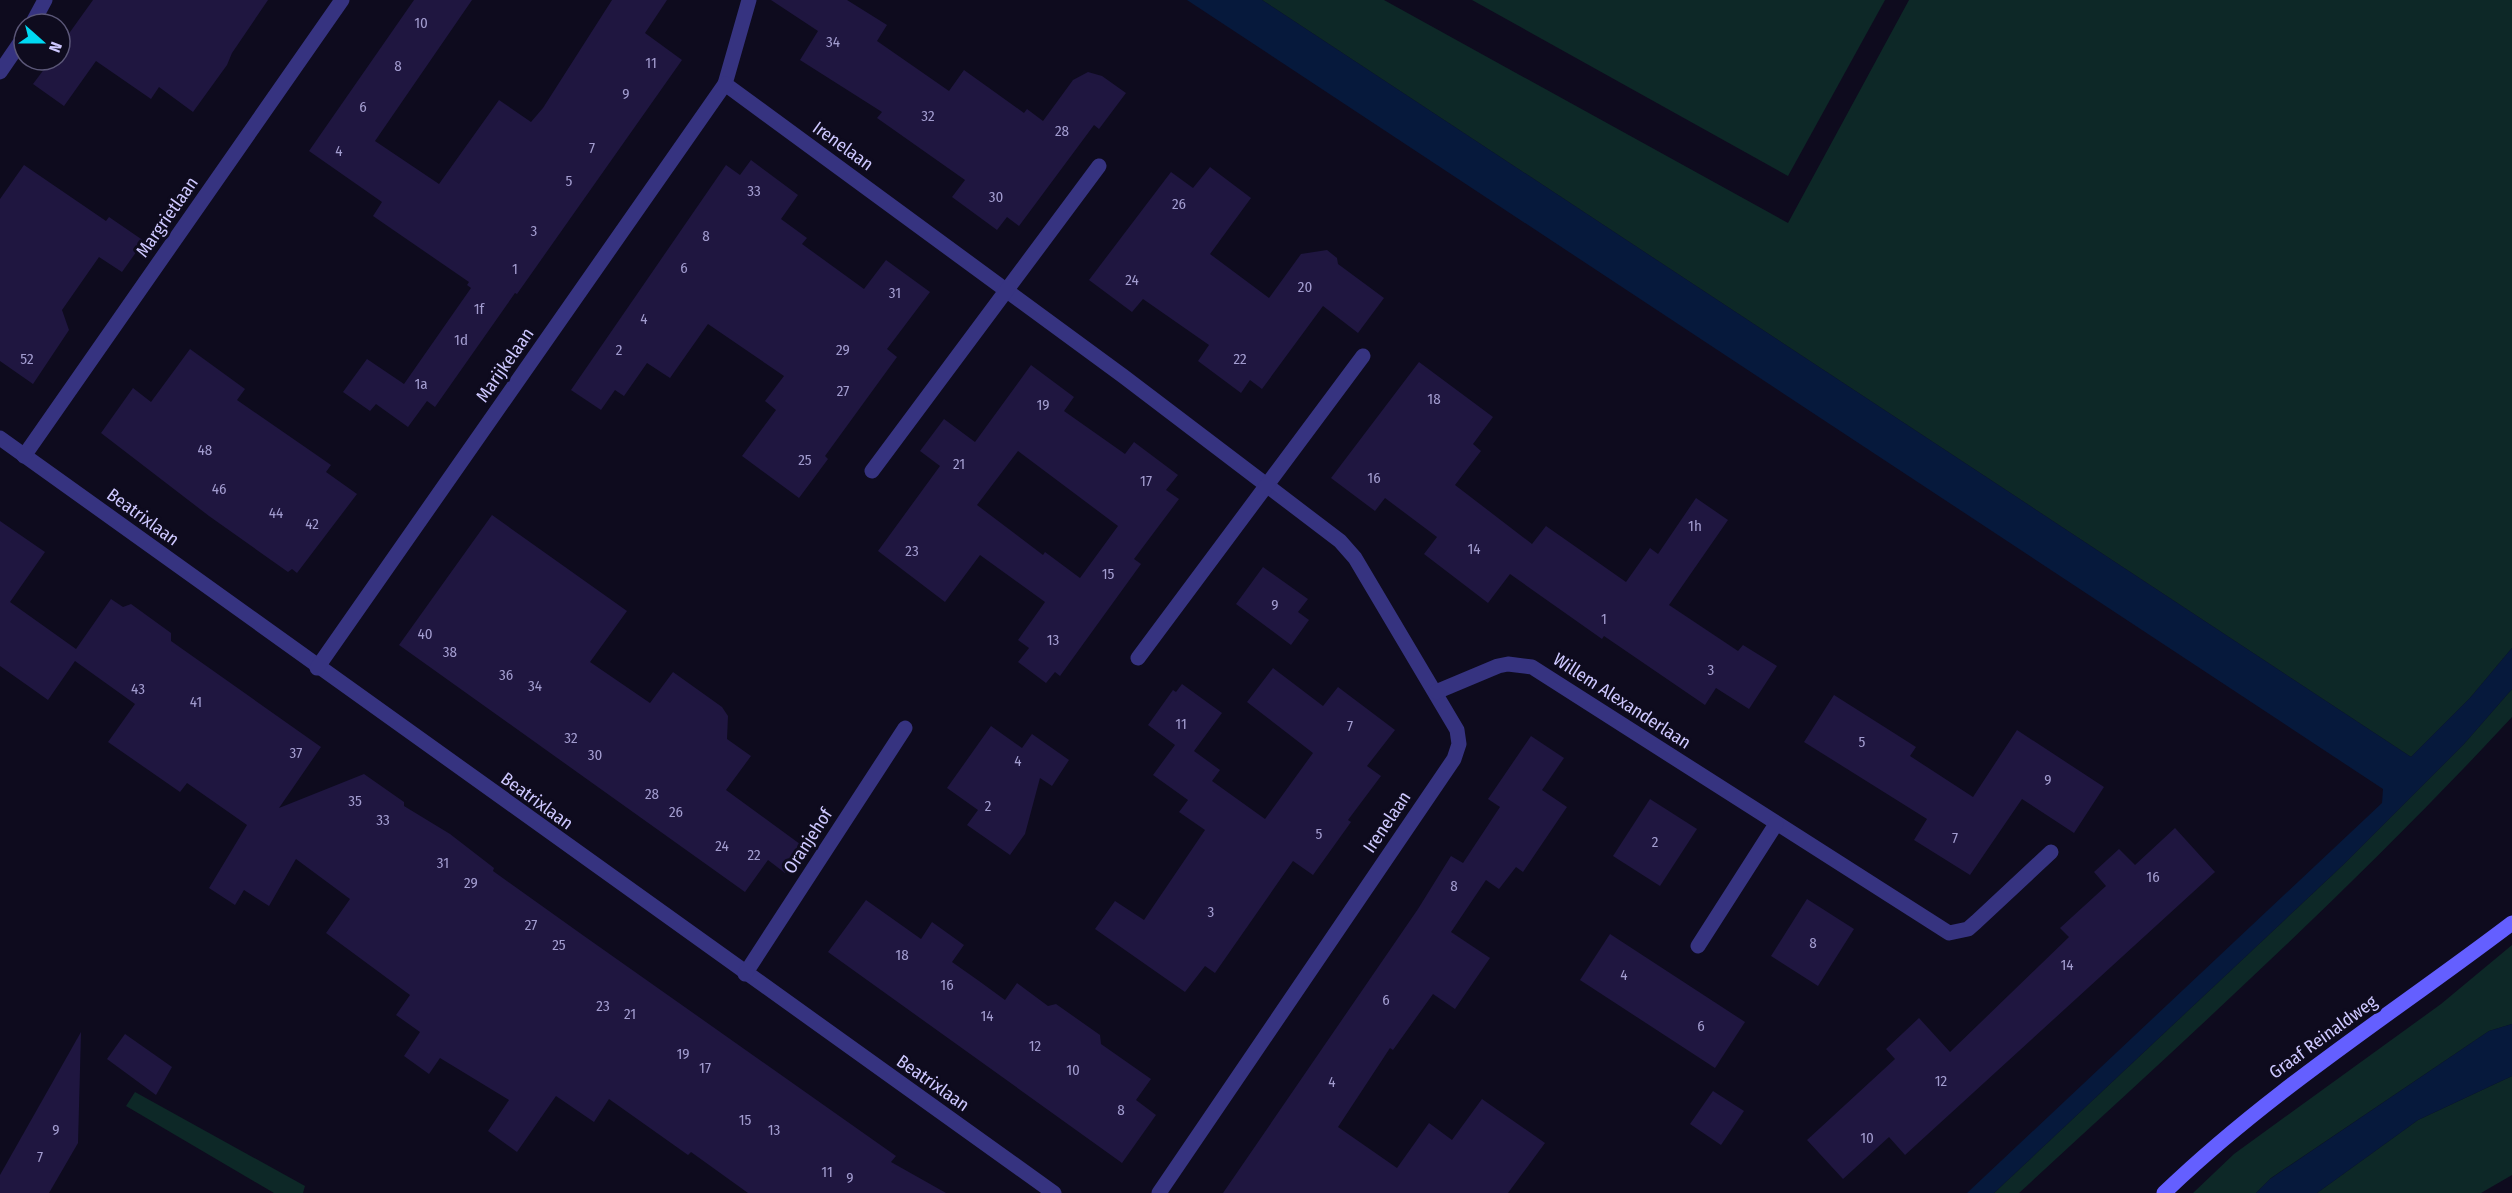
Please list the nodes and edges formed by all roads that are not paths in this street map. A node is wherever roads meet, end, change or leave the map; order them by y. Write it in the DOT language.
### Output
graph roads {
  1 [pos="342,0"];
  2 [pos="749,0"];
  3 [pos="12,54"];
  4 [pos="0,72"];
  5 [pos="725,84"];
  6 [pos="1099,166"];
  7 [pos="1008,291"];
  8 [pos="1363,356"];
  9 [pos="0,438"];
  10 [pos="24,456"];
  11 [pos="872,471"];
  12 [pos="1266,486"];
  13 [pos="1138,658"];
  14 [pos="317,668"];
  15 [pos="1436,692"];
  16 [pos="905,728"];
  17 [pos="1776,824"];
  18 [pos="2051,852"];
  19 [pos="2512,923"];
  20 [pos="1698,946"];
  21 [pos="745,974"];
  22 [pos="1054,1193"];
  23 [pos="1159,1193"];
  24 [pos="2164,1193"];
  1 -- 10 [label="street, Margrietlaan"];
  2 -- 5 [label="street"];
  3 -- 4 [label="street"];
  5 -- 7 [label="street, Irenelaan"];
  5 -- 14 [label="street, Marijkelaan"];
  6 -- 7 [label="street"];
  7 -- 11 [label="street"];
  7 -- 12 [label="street, Irenelaan"];
  8 -- 12 [label="street"];
  9 -- 10 [label="street, Beatrixlaan"];
  10 -- 14 [label="street, Beatrixlaan"];
  12 -- 13 [label="street"];
  12 -- 15 [label="street, Irenelaan"];
  14 -- 21 [label="street, Beatrixlaan"];
  15 -- 17 [label="street, Willem Alexanderlaan"];
  15 -- 23 [label="street, Irenelaan"];
  16 -- 21 [label="street, Oranjehof"];
  17 -- 18 [label="street, Willem Alexanderlaan"];
  17 -- 20 [label="street"];
  19 -- 24 [label="main road, Graaf Reinaldweg"];
  21 -- 22 [label="street, Beatrixlaan"];
}
